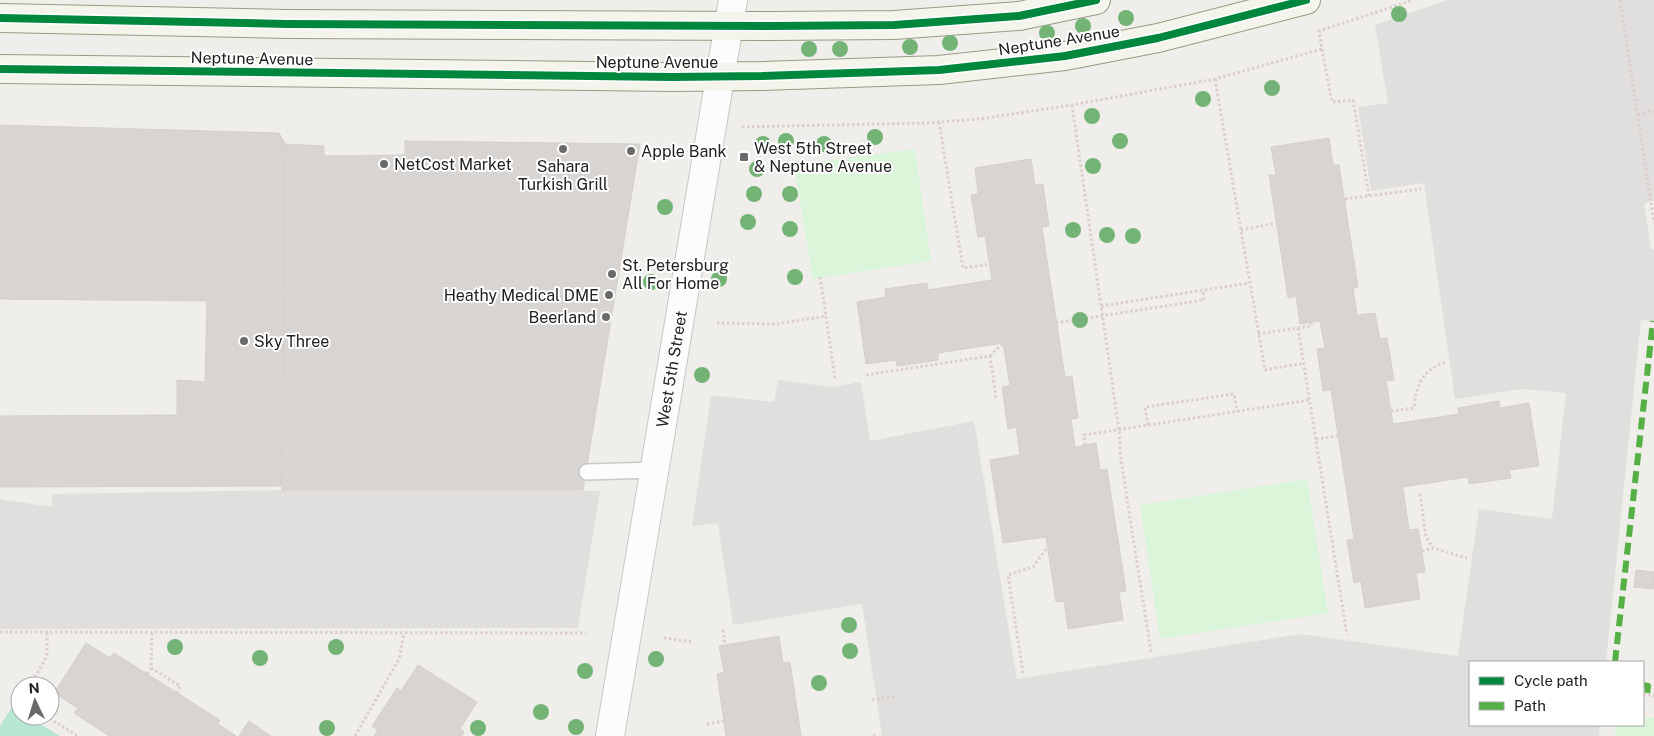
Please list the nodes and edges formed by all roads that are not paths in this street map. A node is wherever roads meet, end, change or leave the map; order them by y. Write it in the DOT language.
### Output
graph roads {
  1 [pos="1096,0"];
  2 [pos="1306,0"];
  3 [pos="731,13"];
  4 [pos="0,18"];
  5 [pos="0,69"];
  6 [pos="720,76"];
  7 [pos="654,470"];
  8 [pos="587,472"];
  9 [pos="610,736"];
  1 -- 3 [label="main road, Neptune Avenue"];
  2 -- 6 [label="main road, Neptune Avenue"];
  3 -- 4 [label="main road, Neptune Avenue"];
  3 -- 6 [label="street, West 5th Street"];
  5 -- 6 [label="main road, Neptune Avenue"];
  6 -- 7 [label="street, West 5th Street"];
  7 -- 8 [label="lane"];
  7 -- 9 [label="street, West 5th Street"];
}
